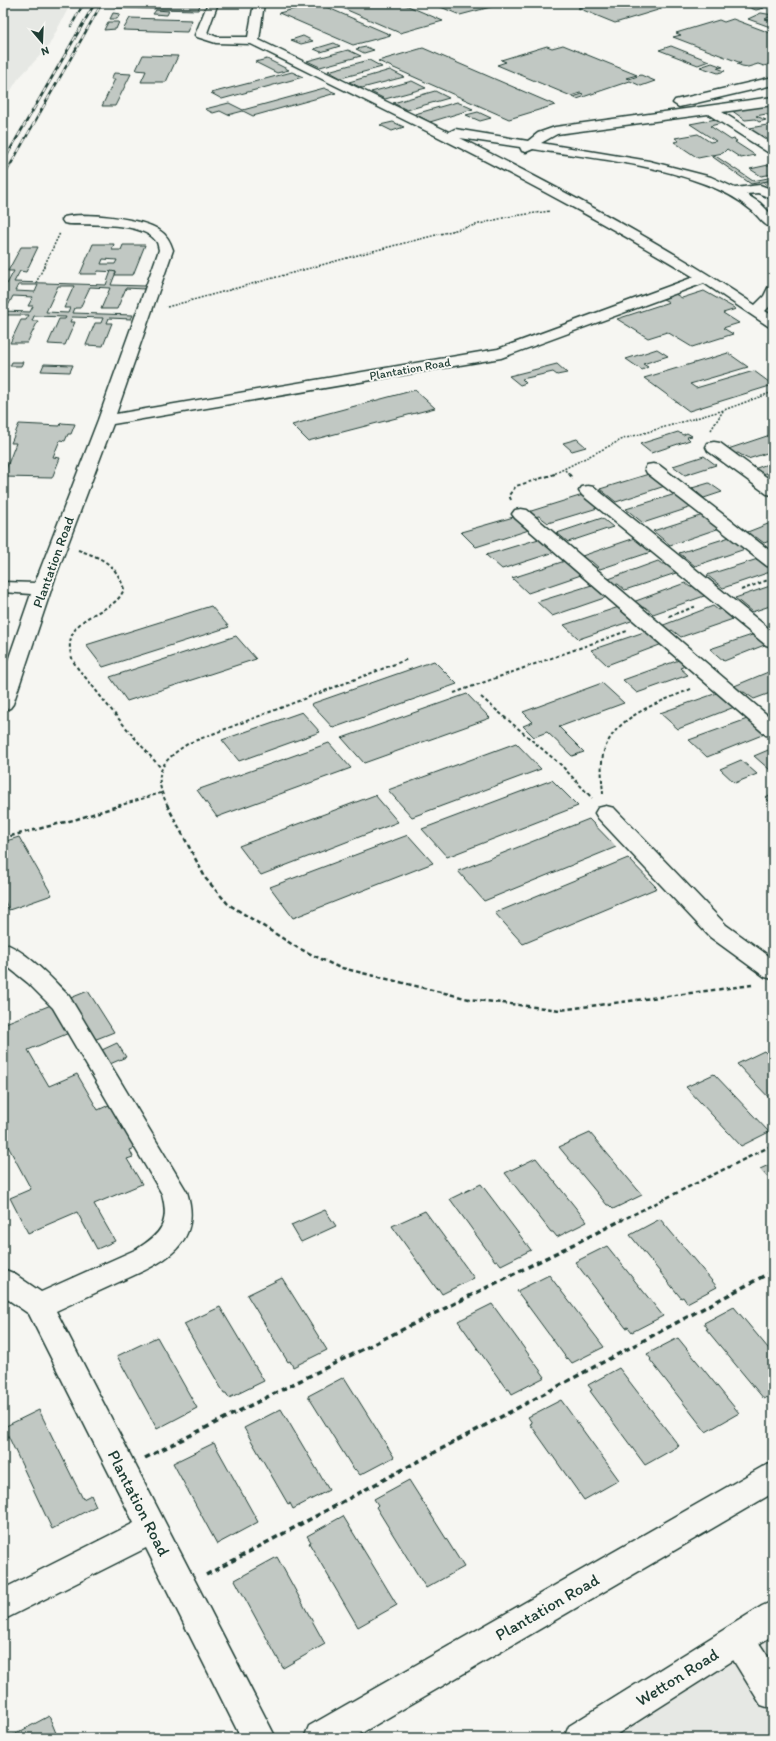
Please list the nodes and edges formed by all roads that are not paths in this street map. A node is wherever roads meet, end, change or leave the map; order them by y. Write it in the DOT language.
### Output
graph roads {
  1 [pos="213,3"];
  2 [pos="259,3"];
  3 [pos="253,41"];
  4 [pos="773,81"];
  5 [pos="773,101"];
  6 [pos="712,111"];
  7 [pos="436,130"];
  8 [pos="555,131"];
  9 [pos="529,145"];
  10 [pos="773,150"];
  11 [pos="516,170"];
  12 [pos="731,192"];
  13 [pos="773,195"];
  14 [pos="771,218"];
  15 [pos="70,220"];
  16 [pos="705,278"];
  17 [pos="773,291"];
  18 [pos="757,311"];
  19 [pos="773,323"];
  20 [pos="106,420"];
  21 [pos="714,447"];
  22 [pos="653,469"];
  23 [pos="773,490"];
  24 [pos="588,492"];
  25 [pos="521,514"];
  26 [pos="773,562"];
  27 [pos="3,587"];
  28 [pos="42,589"];
  29 [pos="773,642"];
  30 [pos="3,704"];
  31 [pos="773,731"];
  32 [pos="606,813"];
  33 [pos="3,951"];
  34 [pos="765,978"];
  35 [pos="3,1281"];
  36 [pos="39,1306"];
  37 [pos="773,1477"];
  38 [pos="152,1529"];
  39 [pos="3,1605"];
  40 [pos="773,1617"];
  41 [pos="738,1639"];
  42 [pos="773,1693"];
  43 [pos="259,1738"];
  44 [pos="321,1738"];
  45 [pos="581,1738"];
  1 -- 3 [label="main road"];
  2 -- 3 [label="main road"];
  3 -- 7 [label="main road"];
  4 -- 8 [label="main road"];
  5 -- 6 [label="main road"];
  6 -- 8 [label="main road"];
  6 -- 10 [label="main road"];
  7 -- 9 [label="main road"];
  7 -- 11 [label="main road"];
  8 -- 9 [label="main road"];
  9 -- 11 [label="main road"];
  9 -- 12 [label="main road"];
  11 -- 16 [label="main road"];
  12 -- 13 [label="main road"];
  12 -- 14 [label="main road"];
  15 -- 20 [label="main road, Plantation Road"];
  16 -- 18 [label="main road"];
  16 -- 20 [label="main road, Plantation Road"];
  17 -- 18 [label="main road"];
  18 -- 19 [label="main road"];
  20 -- 28 [label="main road, Plantation Road"];
  21 -- 23 [label="main road"];
  22 -- 26 [label="main road"];
  24 -- 29 [label="main road"];
  25 -- 31 [label="main road"];
  27 -- 28 [label="main road"];
  28 -- 30 [label="main road, Plantation Road"];
  32 -- 34 [label="main road"];
  33 -- 36 [label="main road"];
  35 -- 36 [label="main road, Plantation Road"];
  36 -- 38 [label="main road, Plantation Road"];
  37 -- 44 [label="main road, Plantation Road"];
  38 -- 39 [label="main road"];
  38 -- 43 [label="main road, Plantation Road"];
  40 -- 41 [label="main road, Wetton Road"];
  41 -- 42 [label="main road"];
  41 -- 45 [label="main road, Wetton Road"];
}
